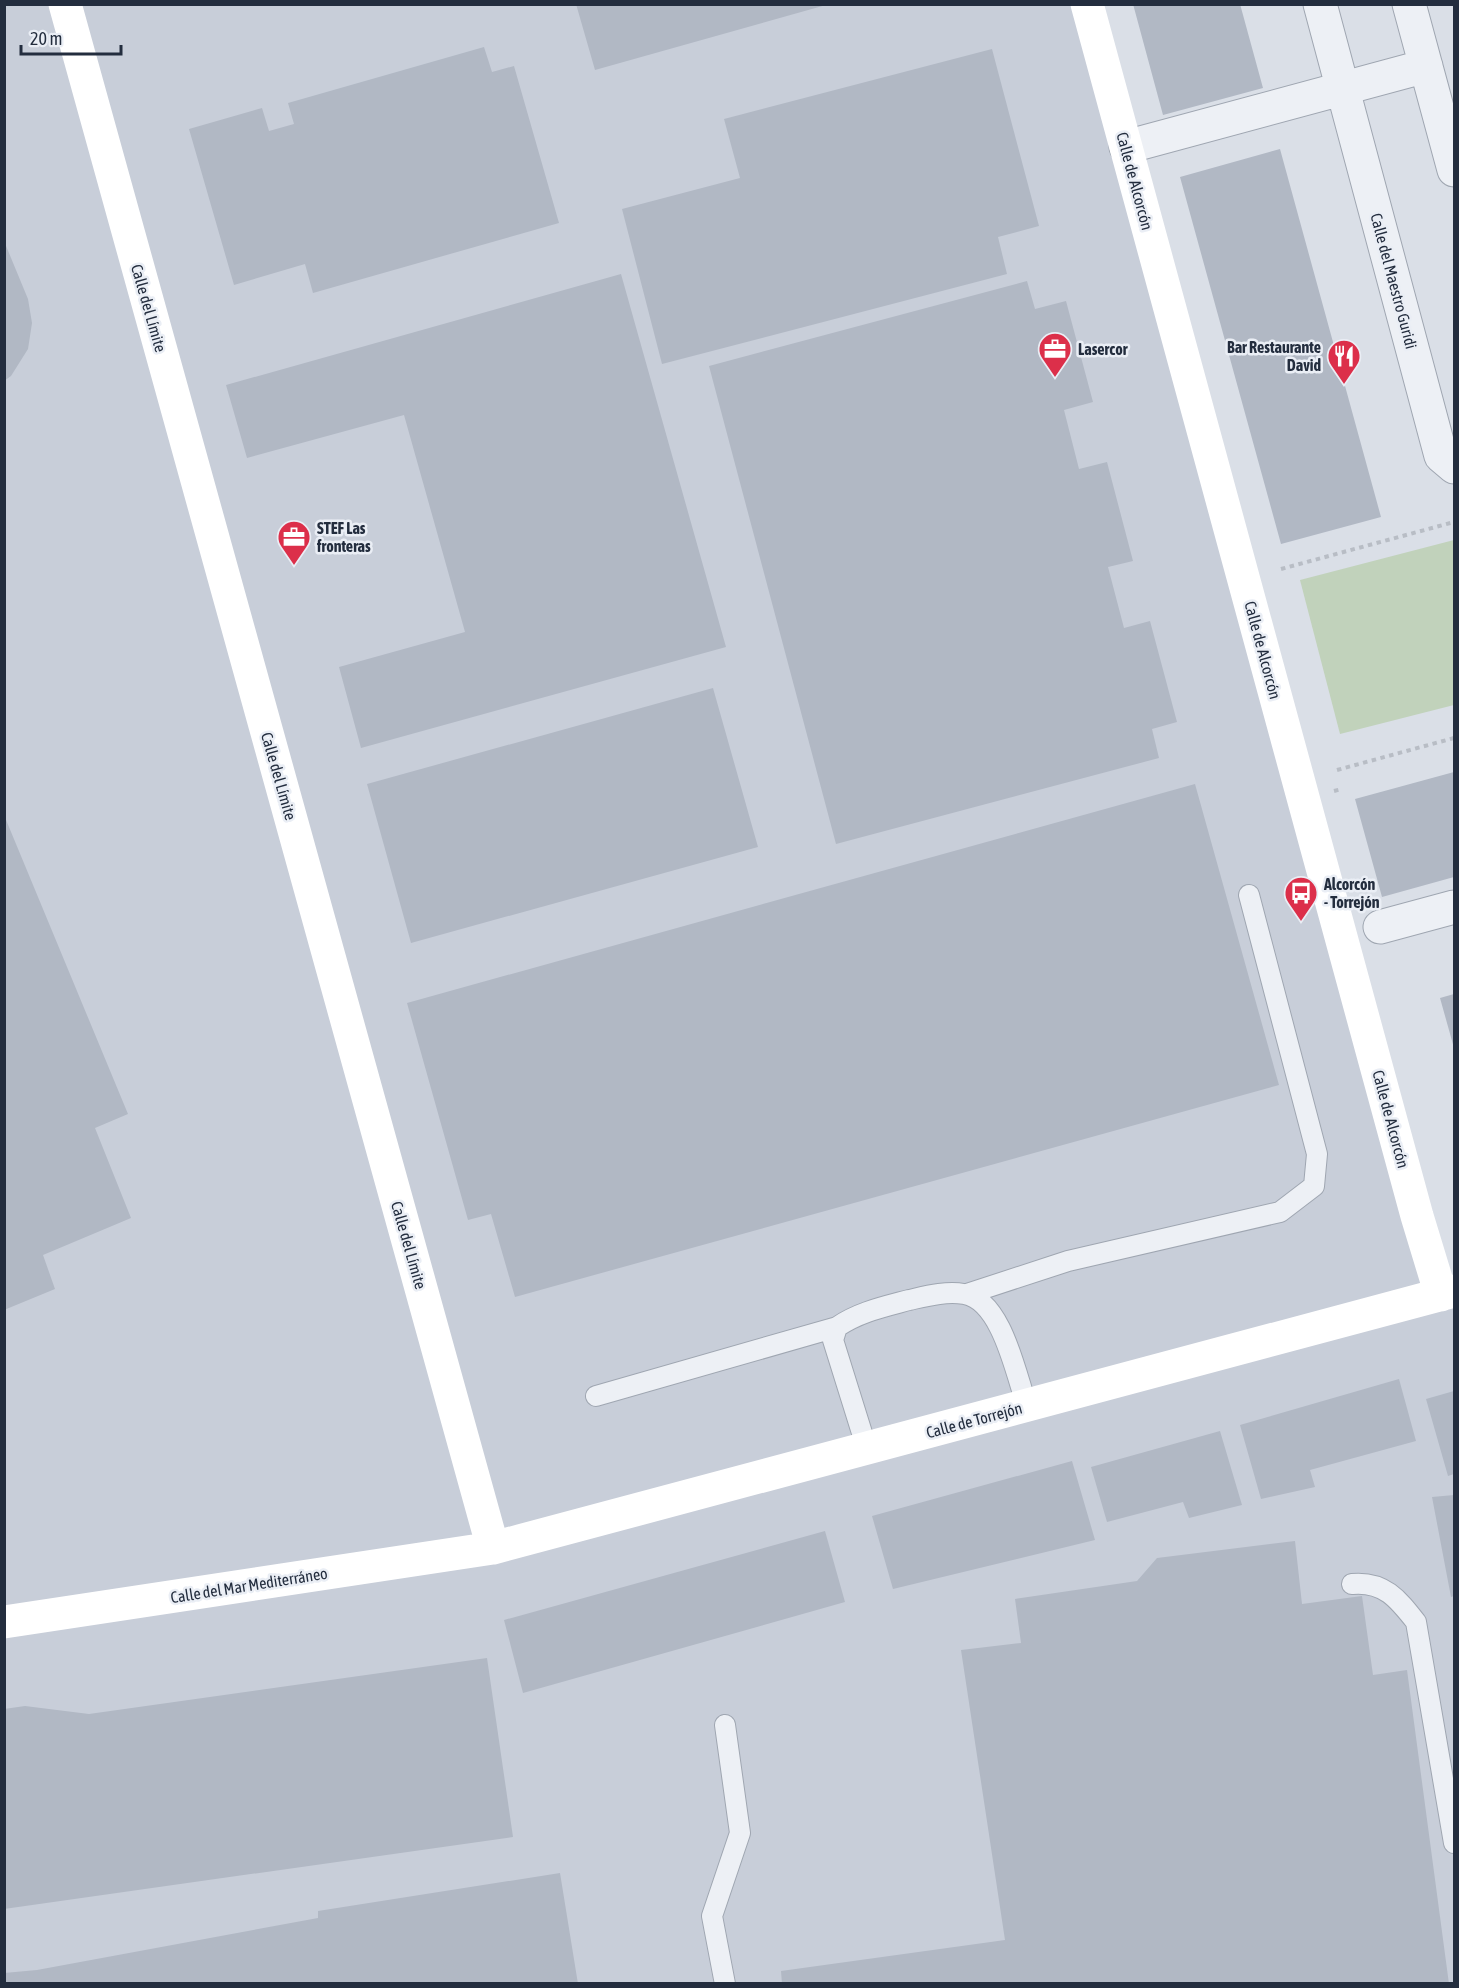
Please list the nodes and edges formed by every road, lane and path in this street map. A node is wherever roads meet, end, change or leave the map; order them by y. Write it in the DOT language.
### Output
graph roads {
  1 [pos="65,4"];
  2 [pos="1087,4"];
  3 [pos="1320,4"];
  4 [pos="1409,4"];
  5 [pos="1426,66"];
  6 [pos="1343,89"];
  7 [pos="1126,147"];
  8 [pos="1455,170"];
  9 [pos="1455,467"];
  10 [pos="1455,522"];
  11 [pos="1281,569"];
  12 [pos="1455,738"];
  13 [pos="1337,770"];
  14 [pos="1248,895"];
  15 [pos="1455,906"];
  16 [pos="1380,927"];
  17 [pos="1448,1293"];
  18 [pos="967,1294"];
  19 [pos="837,1327"];
  20 [pos="596,1396"];
  21 [pos="1027,1406"];
  22 [pos="867,1449"];
  23 [pos="493,1548"];
  24 [pos="1352,1584"];
  25 [pos="4,1622"];
  26 [pos="725,1725"];
  27 [pos="1455,1843"];
  28 [pos="725,1983"];
  1 -- 23 [label="street, Calle del Límite"];
  2 -- 7 [label="street, Calle de Alcorcón"];
  3 -- 6 [label="street, Calle del Maestro Guridi"];
  4 -- 5 [label="street"];
  5 -- 6 [label="street"];
  5 -- 8 [label="street"];
  6 -- 7 [label="street"];
  6 -- 9 [label="street, Calle del Maestro Guridi"];
  7 -- 17 [label="street, Calle de Alcorcón"];
  10 -- 11 [label="path"];
  12 -- 13 [label="path"];
  14 -- 18 [label="lane"];
  15 -- 16 [label="street"];
  17 -- 21 [label="street, Calle de Torrejón"];
  18 -- 19 [label="lane"];
  18 -- 21 [label="lane"];
  19 -- 20 [label="lane"];
  19 -- 22 [label="lane"];
  21 -- 22 [label="street, Calle de Torrejón"];
  22 -- 23 [label="street, Calle de Torrejón"];
  23 -- 25 [label="street, Calle del Mar Mediterráneo"];
  24 -- 27 [label="lane"];
  26 -- 28 [label="lane"];
}
